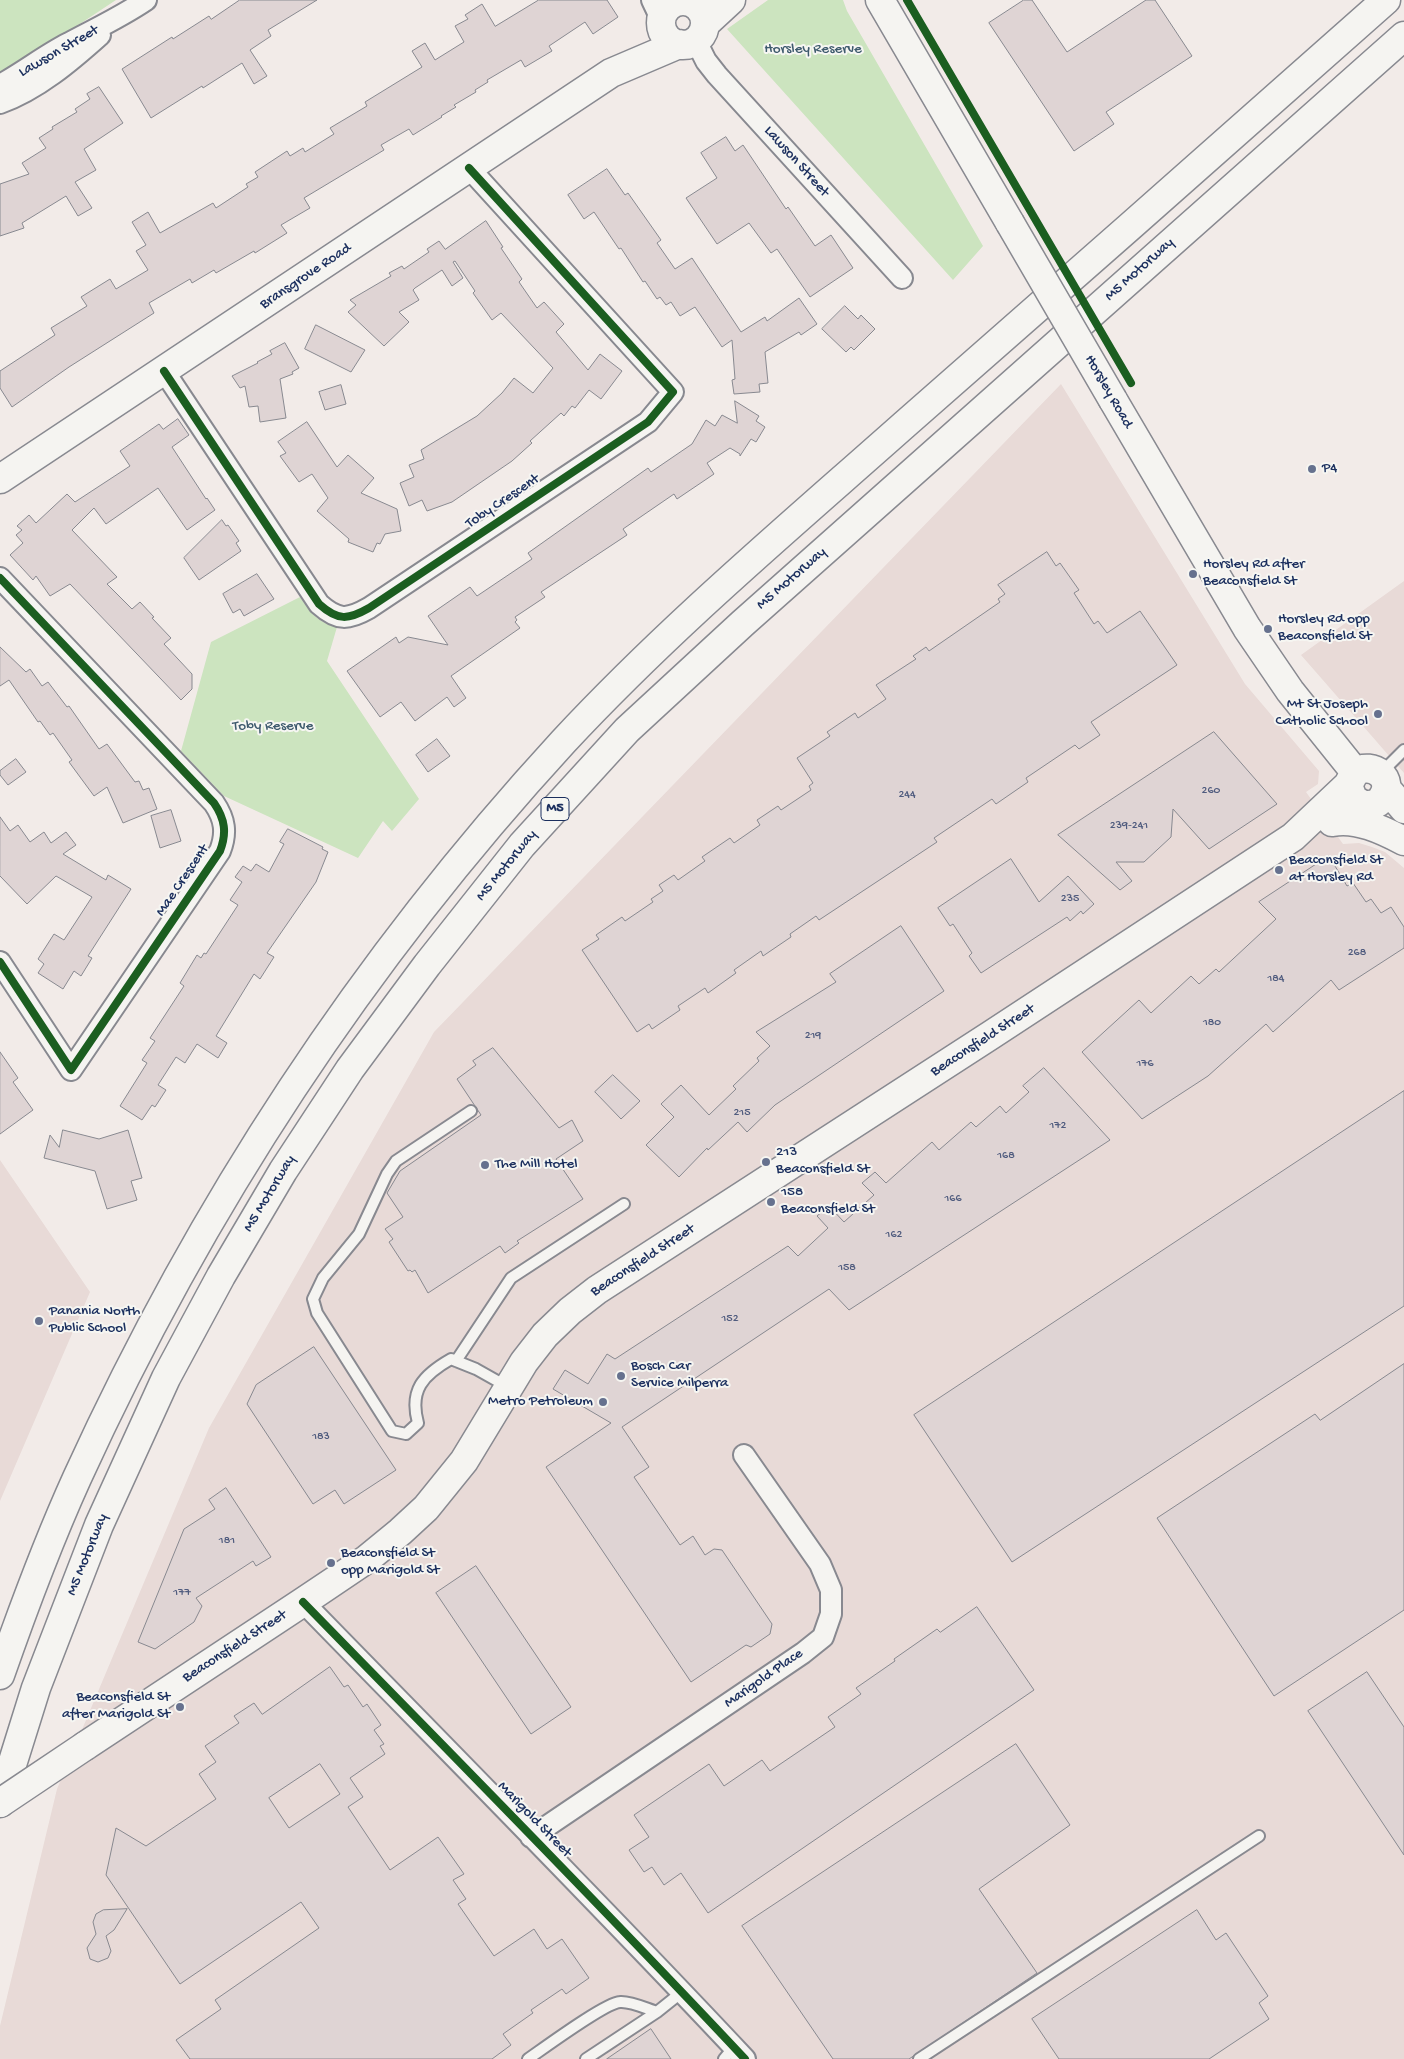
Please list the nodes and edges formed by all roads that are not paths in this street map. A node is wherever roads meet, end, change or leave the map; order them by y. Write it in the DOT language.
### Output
graph roads {
  1 [pos="146,0"];
  2 [pos="731,0"];
  3 [pos="880,0"];
  4 [pos="1386,0"];
  5 [pos="658,14"];
  6 [pos="690,16"];
  7 [pos="118,18"];
  8 [pos="1404,36"];
  9 [pos="611,73"];
  10 [pos="0,85"];
  11 [pos="0,103"];
  12 [pos="469,168"];
  13 [pos="902,278"];
  14 [pos="164,371"];
  15 [pos="0,479"];
  16 [pos="0,578"];
  17 [pos="1404,750"];
  18 [pos="1368,788"];
  19 [pos="1404,809"];
  20 [pos="1338,821"];
  21 [pos="1404,830"];
  22 [pos="1293,837"];
  23 [pos="1404,841"];
  24 [pos="0,962"];
  25 [pos="471,1111"];
  26 [pos="624,1204"];
  27 [pos="456,1361"];
  28 [pos="509,1388"];
  29 [pos="744,1455"];
  30 [pos="303,1602"];
  31 [pos="0,1674"];
  32 [pos="0,1803"];
  33 [pos="1259,1836"];
  34 [pos="531,1837"];
  35 [pos="682,1992"];
  36 [pos="657,2012"];
  37 [pos="734,2055"];
  38 [pos="528,2059"];
  39 [pos="586,2059"];
  40 [pos="919,2059"];
  1 -- 7 [label="street, Lawson Street"];
  2 -- 6 [label="main road, Bransgrove Road"];
  3 -- 18 [label="main road, Horsley Road, bridge"];
  4 -- 31 [label="main road, M5"];
  5 -- 6 [label="main road"];
  5 -- 9 [label="main road, Bransgrove Road"];
  6 -- 9 [label="main road, Bransgrove Road"];
  6 -- 13 [label="street, Lawson Street"];
  7 -- 10 [label="street, Lawson Street"];
  7 -- 11 [label="street, Lawson Street"];
  8 -- 32 [label="main road, M5 Motorway / M5"];
  9 -- 12 [label="main road, Bransgrove Road"];
  12 -- 14 [label="main road, Bransgrove Road"];
  12 -- 14 [label="street, Toby Crescent"];
  14 -- 15 [label="main road, Bransgrove Road"];
  16 -- 24 [label="street, Mae Crescent"];
  17 -- 18 [label="lane"];
  18 -- 19 [label="main road, Horsley Road"];
  18 -- 20 [label="main road"];
  18 -- 21 [label="main road, Horsley Road"];
  18 -- 22 [label="main road, Beaconsfield Street"];
  20 -- 22 [label="main road"];
  20 -- 23 [label="main road"];
  22 -- 28 [label="main road, Beaconsfield Street"];
  25 -- 27 [label="lane"];
  26 -- 27 [label="lane"];
  27 -- 28 [label="lane"];
  28 -- 30 [label="main road, Beaconsfield Street"];
  29 -- 34 [label="street, Marigold Place"];
  30 -- 32 [label="main road, Beaconsfield Street, bridge"];
  30 -- 34 [label="street, Marigold Street"];
  33 -- 40 [label="lane"];
  34 -- 35 [label="street, Marigold Street"];
  35 -- 36 [label="lane"];
  35 -- 37 [label="street, Marigold Street"];
  36 -- 38 [label="lane"];
  36 -- 39 [label="lane"];
}
